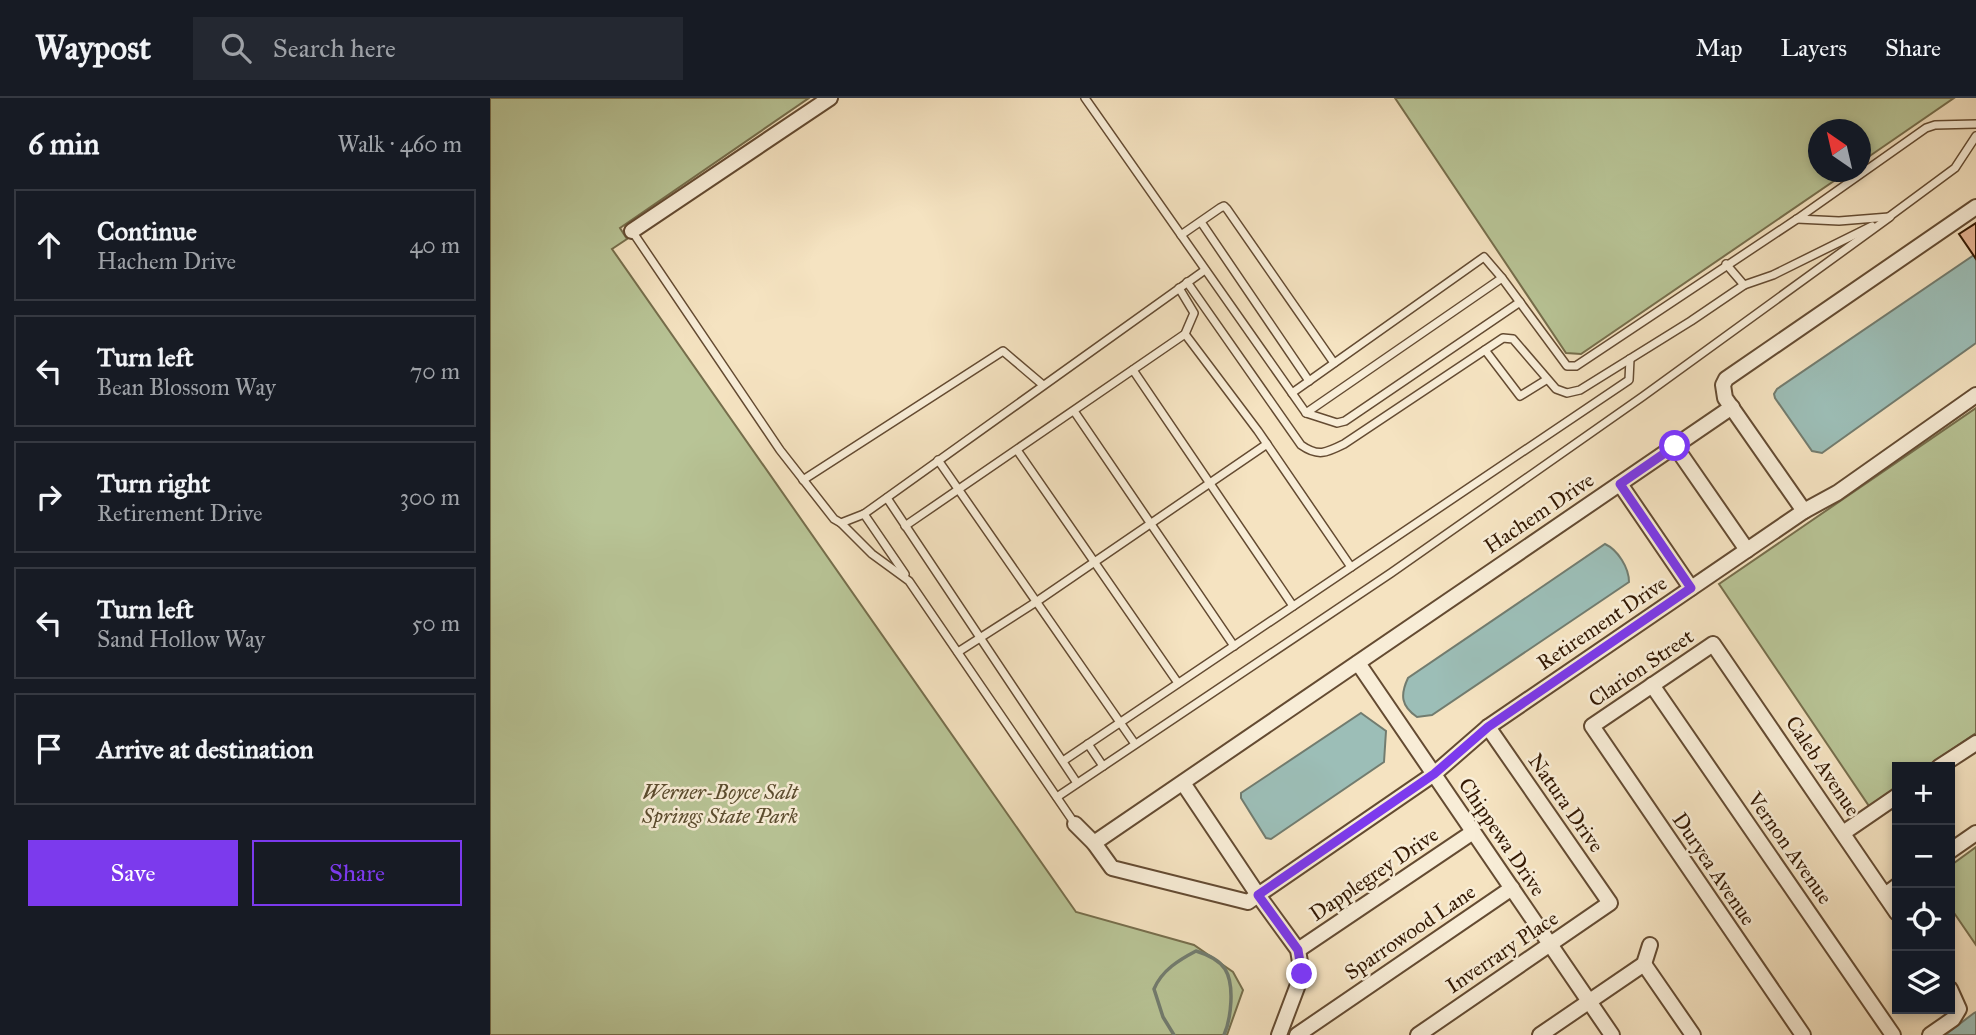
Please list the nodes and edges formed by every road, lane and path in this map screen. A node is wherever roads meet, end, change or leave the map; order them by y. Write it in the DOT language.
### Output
graph roads {
  1 [pos="830,98"];
  2 [pos="1085,98"];
  3 [pos="1976,124"];
  4 [pos="1976,135"];
  5 [pos="1976,207"];
  6 [pos="1890,217"];
  7 [pos="1797,219"];
  8 [pos="1201,222"];
  9 [pos="632,231"];
  10 [pos="1181,235"];
  11 [pos="1726,264"];
  12 [pos="1205,270"];
  13 [pos="1502,278"];
  14 [pos="1187,282"];
  15 [pos="1744,285"];
  16 [pos="1179,288"];
  17 [pos="1520,302"];
  18 [pos="1185,334"];
  19 [pos="1485,350"];
  20 [pos="1630,359"];
  21 [pos="1334,363"];
  22 [pos="1133,370"];
  23 [pos="1546,380"];
  24 [pos="1309,381"];
  25 [pos="1043,385"];
  26 [pos="1292,393"];
  27 [pos="1976,396"];
  28 [pos="1731,407"];
  29 [pos="1074,411"];
  30 [pos="1306,413"];
  31 [pos="1267,444"];
  32 [pos="1675,446"];
  33 [pos="1017,450"];
  34 [pos="938,460"];
  35 [pos="803,480"];
  36 [pos="1210,484"];
  37 [pos="1620,484"];
  38 [pos="959,491"];
  39 [pos="887,498"];
  40 [pos="1804,511"];
  41 [pos="864,514"];
  42 [pos="841,523"];
  43 [pos="1151,524"];
  44 [pos="905,526"];
  45 [pos="1747,550"];
  46 [pos="1095,562"];
  47 [pos="1351,568"];
  48 [pos="909,581"];
  49 [pos="1691,588"];
  50 [pos="1036,602"];
  51 [pos="1293,606"];
  52 [pos="981,638"];
  53 [pos="1713,644"];
  54 [pos="1234,646"];
  55 [pos="958,652"];
  56 [pos="1358,663"];
  57 [pos="1178,683"];
  58 [pos="1652,685"];
  59 [pos="1119,723"];
  60 [pos="1592,726"];
  61 [pos="1488,727"];
  62 [pos="1976,743"];
  63 [pos="1088,744"];
  64 [pos="1135,744"];
  65 [pos="1063,761"];
  66 [pos="1948,762"];
  67 [pos="1103,766"];
  68 [pos="1434,774"];
  69 [pos="1183,782"];
  70 [pos="1077,783"];
  71 [pos="1057,797"];
  72 [pos="1892,799"];
  73 [pos="1076,824"];
  74 [pos="1473,832"];
  75 [pos="1843,833"];
  76 [pos="1976,833"];
  77 [pos="1094,843"];
  78 [pos="1955,847"];
  79 [pos="1512,888"];
  80 [pos="1891,891"];
  81 [pos="1258,895"];
  82 [pos="1610,903"];
  83 [pos="1550,945"];
  84 [pos="1650,945"];
  85 [pos="1298,950"];
  86 [pos="1644,964"];
  87 [pos="1955,1000"];
  88 [pos="1589,1001"];
  89 [pos="1887,1033"];
  90 [pos="1279,1035"];
  91 [pos="1297,1035"];
  92 [pos="1418,1035"];
  93 [pos="1540,1035"];
  94 [pos="1612,1035"];
  95 [pos="1693,1035"];
  96 [pos="1803,1035"];
  97 [pos="1930,1035"];
  1 -- 9 [label="street"];
  2 -- 10 [label="lane"];
  3 -- 7 [label="lane"];
  4 -- 6 [label="lane"];
  5 -- 28 [label="street"];
  6 -- 7 [label="lane"];
  6 -- 15 [label="lane"];
  6 -- 64 [label="lane"];
  7 -- 11 [label="lane"];
  8 -- 10 [label="lane"];
  8 -- 21 [label="lane"];
  8 -- 24 [label="lane"];
  9 -- 35 [label="lane"];
  10 -- 12 [label="lane"];
  11 -- 15 [label="lane"];
  11 -- 17 [label="lane"];
  12 -- 14 [label="lane"];
  12 -- 26 [label="lane"];
  13 -- 17 [label="lane"];
  13 -- 21 [label="lane"];
  13 -- 30 [label="lane"];
  14 -- 16 [label="lane"];
  14 -- 19 [label="lane"];
  15 -- 20 [label="lane"];
  16 -- 18 [label="lane"];
  16 -- 25 [label="lane"];
  17 -- 30 [label="lane"];
  18 -- 22 [label="lane"];
  18 -- 31 [label="lane"];
  19 -- 23 [label="lane"];
  19 -- 23 [label="lane"];
  20 -- 23 [label="lane"];
  20 -- 47 [label="lane"];
  21 -- 24 [label="lane"];
  22 -- 29 [label="lane"];
  22 -- 36 [label="lane"];
  24 -- 26 [label="lane"];
  25 -- 34 [label="lane"];
  25 -- 35 [label="lane"];
  26 -- 30 [label="lane"];
  27 -- 40 [label="street, Retirement Drive"];
  28 -- 32 [label="street, Hachem Drive"];
  28 -- 40 [label="street"];
  29 -- 33 [label="lane"];
  29 -- 43 [label="lane"];
  31 -- 36 [label="lane"];
  31 -- 47 [label="lane"];
  32 -- 37 [label="street, Hachem Drive"];
  32 -- 45 [label="street"];
  33 -- 38 [label="lane"];
  33 -- 46 [label="lane"];
  34 -- 38 [label="lane"];
  34 -- 39 [label="lane"];
  35 -- 42 [label="lane"];
  36 -- 43 [label="lane"];
  36 -- 51 [label="lane"];
  37 -- 49 [label="street"];
  37 -- 56 [label="street, Hachem Drive"];
  38 -- 44 [label="lane"];
  38 -- 50 [label="lane"];
  39 -- 41 [label="lane"];
  39 -- 44 [label="lane"];
  40 -- 45 [label="street, Retirement Drive"];
  41 -- 42 [label="lane"];
  41 -- 48 [label="lane"];
  42 -- 48 [label="lane"];
  43 -- 46 [label="lane"];
  43 -- 54 [label="lane"];
  44 -- 52 [label="lane"];
  45 -- 49 [label="street, Retirement Drive"];
  46 -- 50 [label="lane"];
  46 -- 57 [label="lane"];
  47 -- 51 [label="lane"];
  48 -- 55 [label="lane"];
  49 -- 61 [label="street, Retirement Drive"];
  50 -- 52 [label="lane"];
  50 -- 59 [label="lane"];
  51 -- 54 [label="lane"];
  52 -- 55 [label="lane"];
  52 -- 65 [label="lane"];
  53 -- 58 [label="street, Clarion Street"];
  53 -- 75 [label="street, Caleb Avenue"];
  54 -- 57 [label="lane"];
  55 -- 71 [label="lane"];
  56 -- 68 [label="street, Chippewa Drive"];
  56 -- 69 [label="street, Hachem Drive"];
  57 -- 59 [label="lane"];
  58 -- 60 [label="street, Clarion Street"];
  58 -- 89 [label="street, Vernon Avenue"];
  59 -- 63 [label="lane"];
  59 -- 64 [label="lane"];
  60 -- 96 [label="street, Duryea Avenue"];
  61 -- 68 [label="street, Retirement Drive"];
  61 -- 82 [label="street, Natura Drive"];
  62 -- 66 [label="street"];
  63 -- 65 [label="lane"];
  63 -- 67 [label="lane"];
  64 -- 67 [label="lane"];
  65 -- 70 [label="lane"];
  67 -- 70 [label="lane"];
  68 -- 74 [label="street, Chippewa Drive"];
  68 -- 81 [label="street, Retirement Drive"];
  69 -- 77 [label="street, Hachem Drive"];
  69 -- 81 [label="street"];
  70 -- 71 [label="lane"];
  71 -- 73 [label="lane"];
  72 -- 75 [label="street"];
  73 -- 77 [label="street"];
  74 -- 79 [label="street, Chippewa Drive"];
  74 -- 85 [label="street, Dapplegrey Drive"];
  75 -- 80 [label="street, Caleb Avenue"];
  76 -- 78 [label="street"];
  77 -- 81 [label="street"];
  79 -- 83 [label="street, Chippewa Drive"];
  79 -- 91 [label="street, Sparrowood Lane"];
  81 -- 85 [label="street"];
  82 -- 83 [label="street, Inverrary Place"];
  83 -- 88 [label="street, Chippewa Drive"];
  83 -- 92 [label="street, Inverrary Place"];
  84 -- 86 [label="street"];
  85 -- 90 [label="street"];
  86 -- 88 [label="street"];
  86 -- 95 [label="street"];
  87 -- 97 [label="street"];
  88 -- 93 [label="street"];
  88 -- 94 [label="street, Chippewa Drive"];
}
